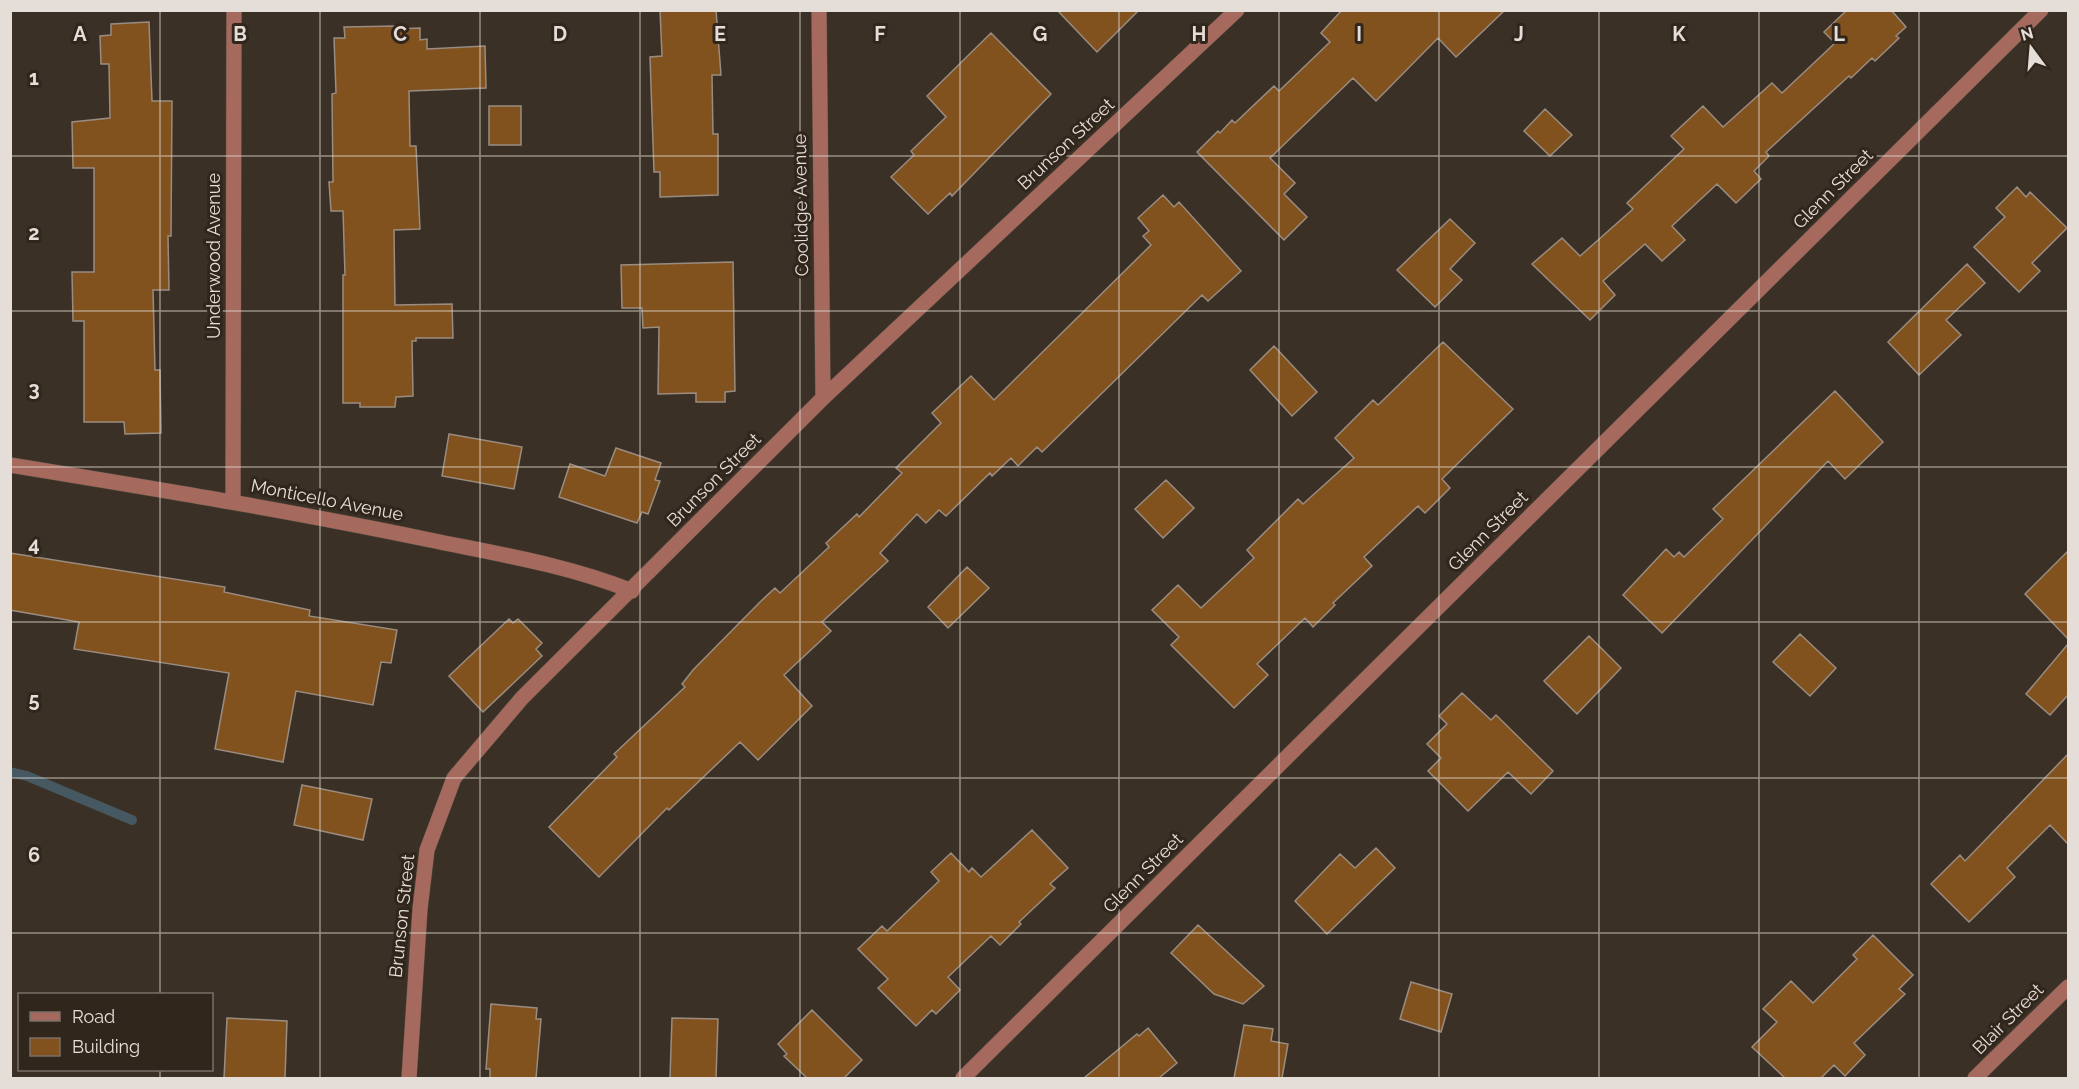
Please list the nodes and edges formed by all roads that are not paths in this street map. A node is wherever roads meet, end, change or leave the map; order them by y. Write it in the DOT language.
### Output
graph roads {
  1 [pos="234,10"];
  2 [pos="819,10"];
  3 [pos="1236,10"];
  4 [pos="2041,10"];
  5 [pos="823,398"];
  6 [pos="10,465"];
  7 [pos="233,501"];
  8 [pos="632,591"];
  9 [pos="2068,987"];
  10 [pos="409,1078"];
  11 [pos="963,1078"];
  12 [pos="1975,1078"];
  1 -- 7 [label="street, Underwood Avenue"];
  2 -- 5 [label="street, Coolidge Avenue"];
  3 -- 5 [label="street, Brunson Street"];
  4 -- 11 [label="street, Glenn Street"];
  5 -- 8 [label="street, Brunson Street"];
  6 -- 7 [label="street, Monticello Avenue"];
  7 -- 8 [label="street, Monticello Avenue"];
  8 -- 10 [label="street, Brunson Street"];
  9 -- 12 [label="street, Blair Street"];
}
